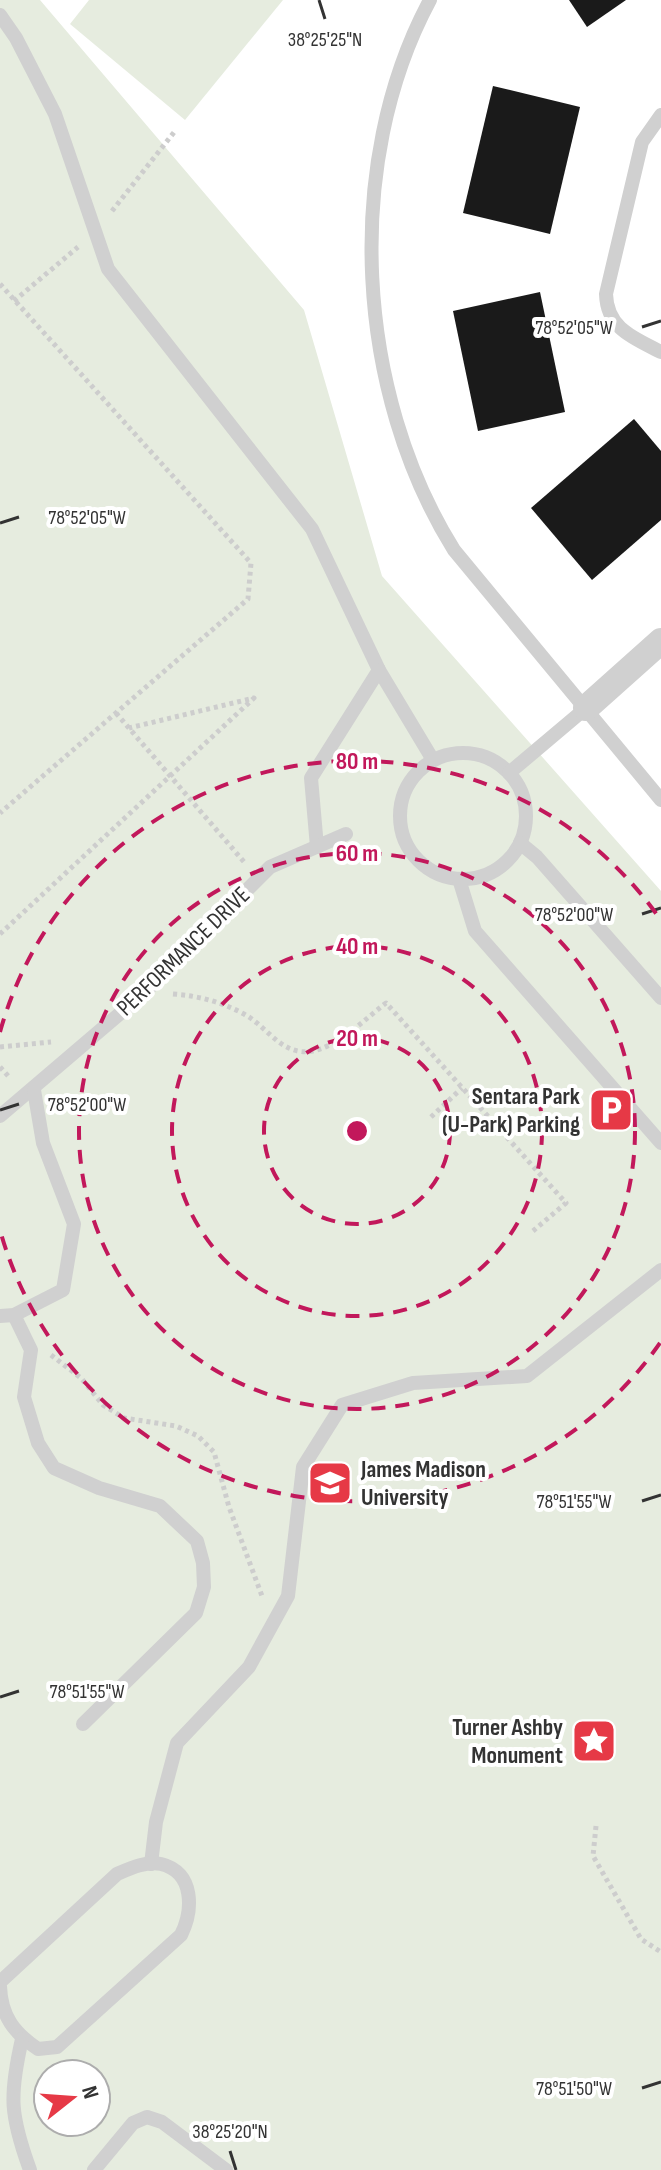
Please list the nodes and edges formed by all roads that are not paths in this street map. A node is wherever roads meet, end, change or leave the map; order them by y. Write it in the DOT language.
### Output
graph roads {
  1 [pos="430,0"];
  2 [pos="0,15"];
  3 [pos="661,115"];
  4 [pos="661,352"];
  5 [pos="661,641"];
  6 [pos="379,670"];
  7 [pos="586,708"];
  8 [pos="433,760"];
  9 [pos="509,773"];
  10 [pos="661,800"];
  11 [pos="346,834"];
  12 [pos="520,843"];
  13 [pos="317,847"];
  14 [pos="459,879"];
  15 [pos="661,998"];
  16 [pos="34,1090"];
  17 [pos="0,1116"];
  18 [pos="661,1143"];
  19 [pos="661,1270"];
  20 [pos="7,1316"];
  21 [pos="83,1724"];
  22 [pos="151,1864"];
  23 [pos="0,1984"];
  24 [pos="22,2039"];
  25 [pos="0,2064"];
  26 [pos="16,2067"];
  27 [pos="30,2170"];
  28 [pos="94,2170"];
  29 [pos="226,2170"];
  1 -- 7 [label="lane"];
  2 -- 6 [label="lane"];
  3 -- 4 [label="lane"];
  5 -- 7 [label="street"];
  6 -- 8 [label="lane"];
  6 -- 13 [label="lane"];
  7 -- 9 [label="lane"];
  7 -- 10 [label="lane"];
  8 -- 9 [label="lane"];
  8 -- 14 [label="lane"];
  9 -- 12 [label="lane"];
  11 -- 13 [label="lane, PERFORMANCE DRIVE"];
  12 -- 14 [label="lane"];
  12 -- 15 [label="lane"];
  13 -- 16 [label="lane, PERFORMANCE DRIVE"];
  14 -- 18 [label="lane"];
  16 -- 17 [label="lane, PERFORMANCE DRIVE"];
  16 -- 20 [label="lane"];
  19 -- 22 [label="lane"];
  20 -- 21 [label="lane"];
  22 -- 23 [label="lane"];
  22 -- 24 [label="lane"];
  23 -- 24 [label="lane"];
  24 -- 26 [label="lane"];
  25 -- 26 [label="lane"];
  26 -- 27 [label="lane"];
  28 -- 29 [label="lane"];
}
